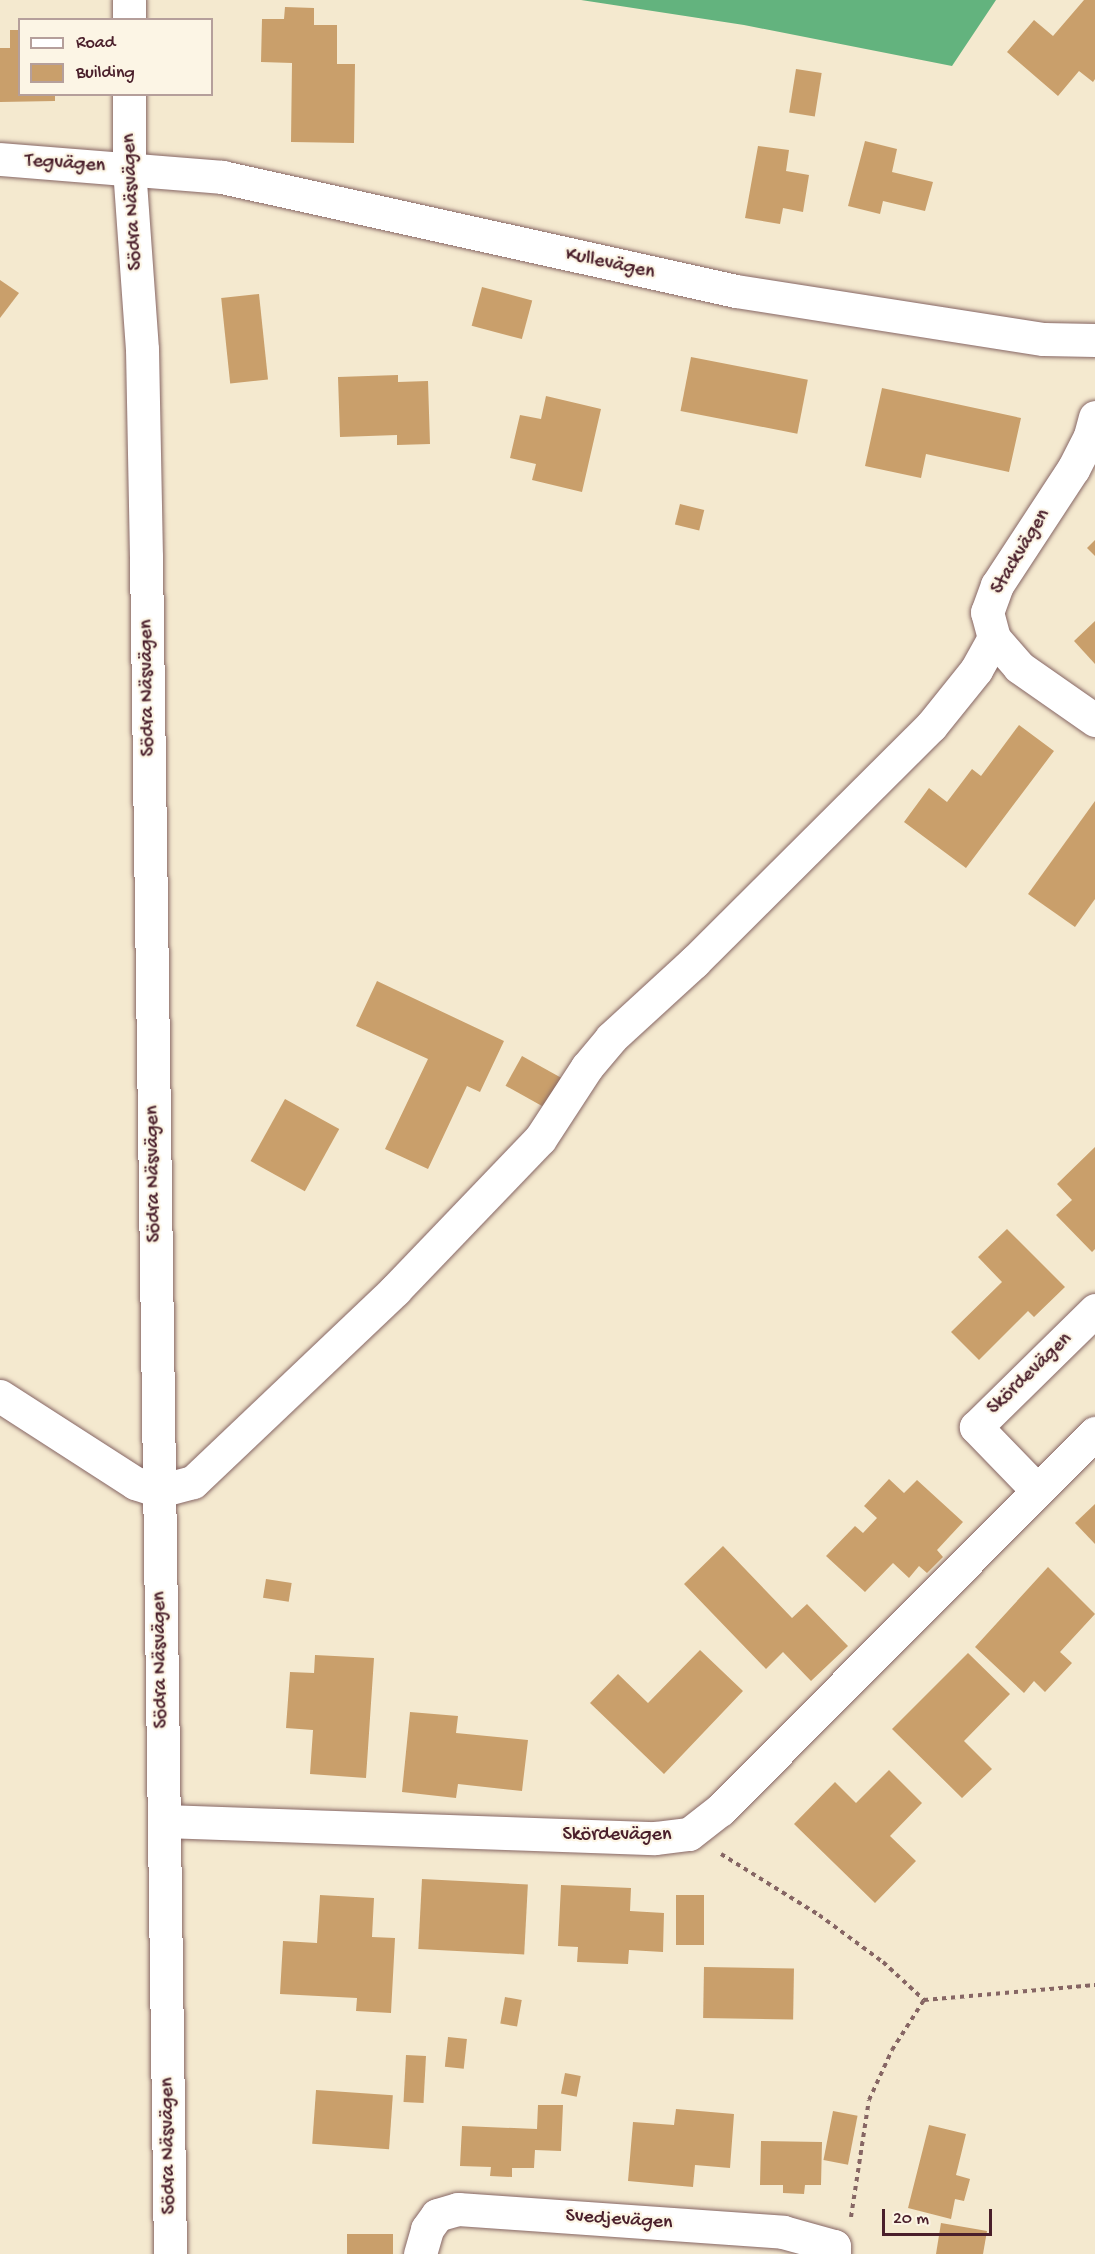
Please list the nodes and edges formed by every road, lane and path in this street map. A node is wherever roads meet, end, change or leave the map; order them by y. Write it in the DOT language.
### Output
graph roads {
  1 [pos="129,0"];
  2 [pos="129,18"];
  3 [pos="129,96"];
  4 [pos="0,159"];
  5 [pos="129,168"];
  6 [pos="1095,340"];
  7 [pos="1095,417"];
  8 [pos="994,638"];
  9 [pos="1095,720"];
  10 [pos="1095,1310"];
  11 [pos="0,1396"];
  12 [pos="1095,1433"];
  13 [pos="1037,1490"];
  14 [pos="159,1491"];
  15 [pos="164,1821"];
  16 [pos="689,1834"];
  17 [pos="1095,1984"];
  18 [pos="924,2000"];
  19 [pos="834,2250"];
  20 [pos="170,2254"];
  21 [pos="420,2254"];
  1 -- 2 [label="street"];
  3 -- 5 [label="street, Södra Näsvägen"];
  4 -- 5 [label="street, Tegvägen"];
  5 -- 6 [label="street, Kullevägen"];
  5 -- 14 [label="street, Södra Näsvägen"];
  7 -- 8 [label="street, Stackvägen"];
  8 -- 9 [label="street, Stackvägen"];
  8 -- 14 [label="street"];
  10 -- 13 [label="street, Skördevägen"];
  11 -- 14 [label="street"];
  12 -- 13 [label="street, Skördevägen"];
  13 -- 16 [label="street, Skördevägen"];
  14 -- 15 [label="street, Södra Näsvägen"];
  15 -- 16 [label="street, Skördevägen"];
  15 -- 20 [label="street, Södra Näsvägen"];
  16 -- 18 [label="path"];
  17 -- 18 [label="path"];
  18 -- 19 [label="path"];
  19 -- 21 [label="street, Svedjevägen"];
}
